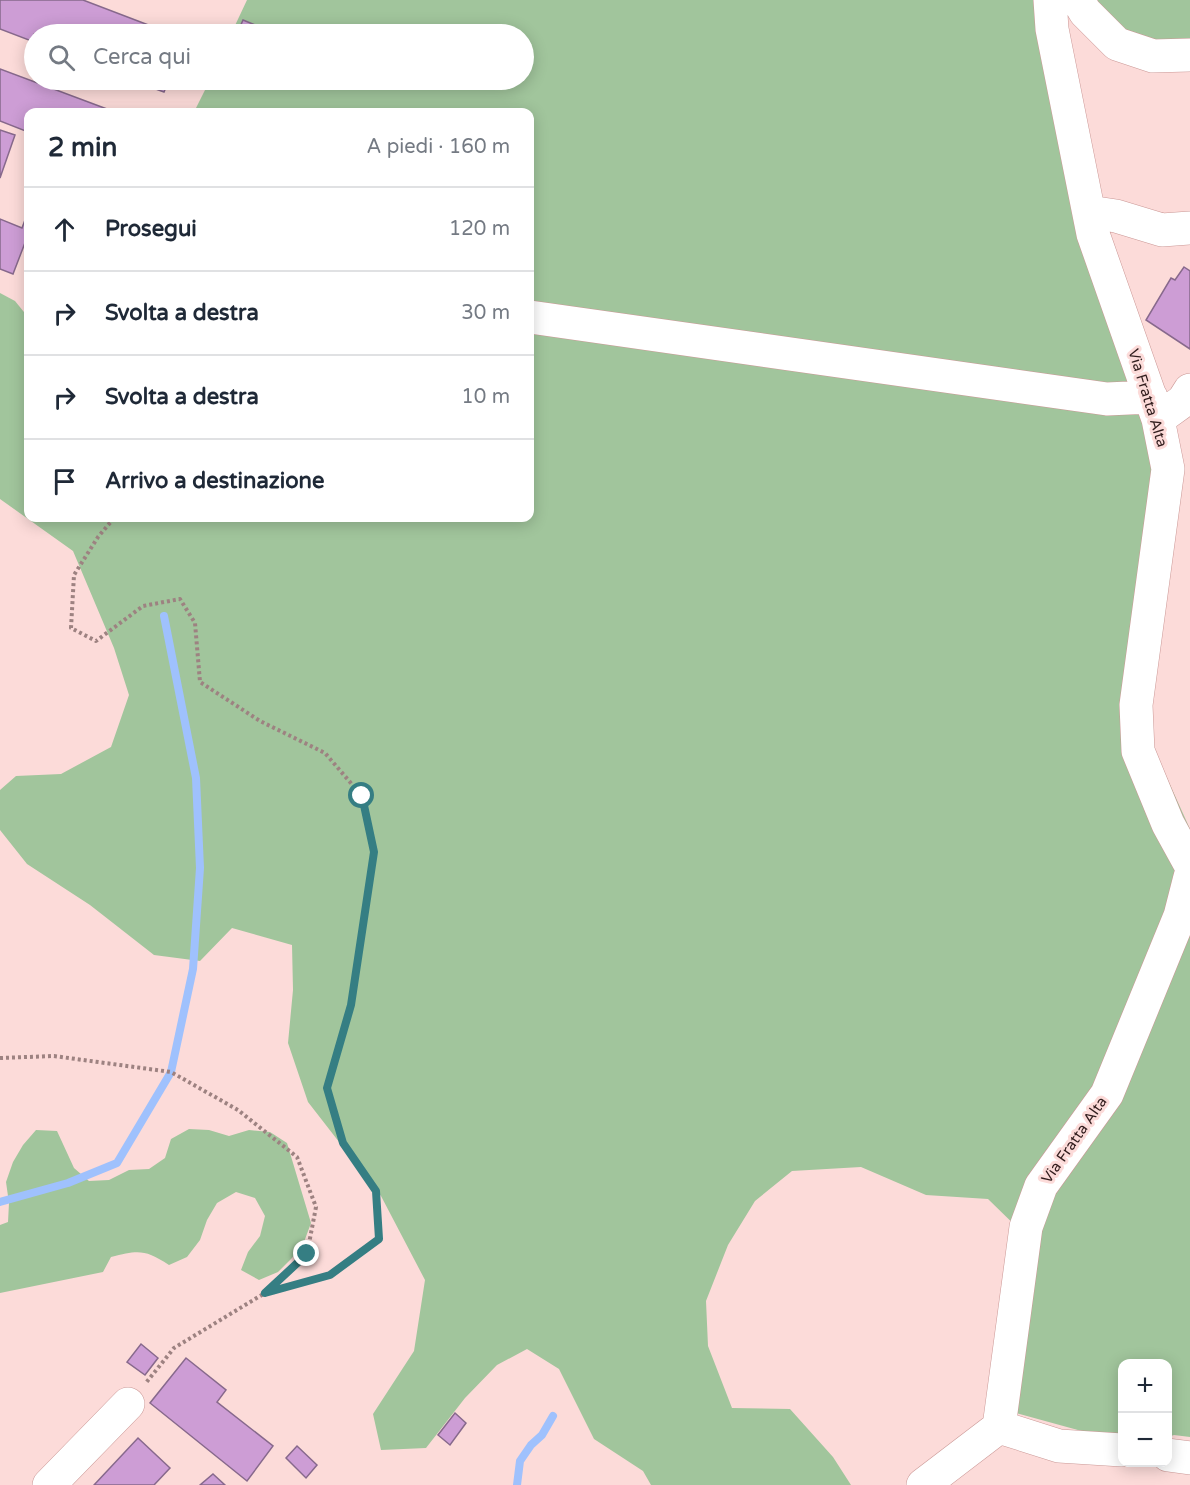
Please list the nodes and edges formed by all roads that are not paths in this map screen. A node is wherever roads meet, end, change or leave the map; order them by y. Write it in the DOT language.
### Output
graph roads {
  1 [pos="1050,0"];
  2 [pos="1078,0"];
  3 [pos="1190,55"];
  4 [pos="1089,212"];
  5 [pos="1190,228"];
  6 [pos="534,318"];
  7 [pos="1190,390"];
  8 [pos="1154,408"];
  9 [pos="1190,864"];
  10 [pos="1190,877"];
  11 [pos="128,1404"];
  12 [pos="999,1426"];
  13 [pos="1118,1450"];
  14 [pos="1172,1456"];
  15 [pos="1190,1458"];
  16 [pos="49,1485"];
  17 [pos="923,1485"];
  1 -- 4 [label="street, Via Fratta Alta"];
  2 -- 3 [label="street"];
  4 -- 5 [label="street"];
  4 -- 8 [label="street, Via Fratta Alta"];
  6 -- 8 [label="street"];
  7 -- 8 [label="street"];
  8 -- 9 [label="street, Via Fratta Alta"];
  10 -- 12 [label="street, Via Fratta Alta"];
  11 -- 16 [label="street"];
  12 -- 13 [label="street"];
  12 -- 17 [label="street"];
  14 -- 15 [label="street"];
}
